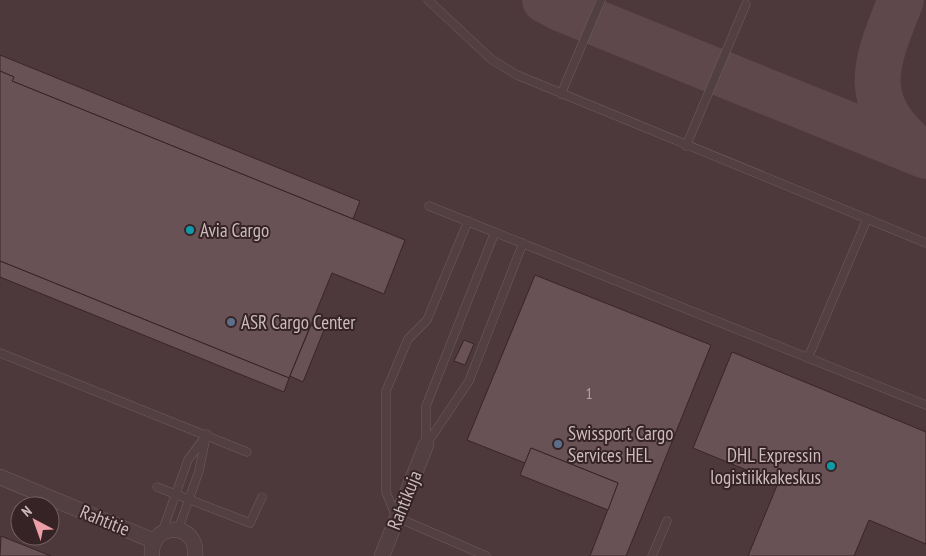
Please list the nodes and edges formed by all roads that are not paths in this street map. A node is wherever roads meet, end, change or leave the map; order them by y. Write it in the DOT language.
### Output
graph roads {
  1 [pos="428,0"];
  2 [pos="601,0"];
  3 [pos="746,4"];
  4 [pos="561,94"];
  5 [pos="686,146"];
  6 [pos="429,206"];
  7 [pos="867,219"];
  8 [pos="468,221"];
  9 [pos="495,232"];
  10 [pos="524,243"];
  11 [pos="926,243"];
  12 [pos="0,353"];
  13 [pos="808,358"];
  14 [pos="926,406"];
  15 [pos="207,434"];
  16 [pos="426,445"];
  17 [pos="248,452"];
  18 [pos="0,477"];
  19 [pos="157,488"];
  20 [pos="175,494"];
  21 [pos="262,497"];
  22 [pos="189,499"];
  23 [pos="396,517"];
  24 [pos="667,521"];
  25 [pos="178,530"];
  26 [pos="158,537"];
  27 [pos="152,556"];
  28 [pos="195,556"];
  29 [pos="382,556"];
  30 [pos="486,556"];
  31 [pos="652,556"];
  1 -- 4 [label="lane"];
  2 -- 4 [label="lane"];
  3 -- 5 [label="lane"];
  4 -- 5 [label="lane"];
  5 -- 7 [label="lane"];
  6 -- 8 [label="lane"];
  7 -- 11 [label="lane"];
  7 -- 13 [label="lane"];
  8 -- 9 [label="lane"];
  8 -- 23 [label="lane"];
  9 -- 10 [label="lane"];
  9 -- 16 [label="lane"];
  10 -- 13 [label="lane"];
  10 -- 16 [label="lane"];
  12 -- 15 [label="lane"];
  13 -- 14 [label="lane"];
  15 -- 17 [label="lane"];
  15 -- 20 [label="lane"];
  15 -- 22 [label="lane"];
  16 -- 23 [label="street, Rahtikuja"];
  18 -- 26 [label="street, Rahtitie"];
  19 -- 20 [label="lane"];
  20 -- 22 [label="lane"];
  20 -- 26 [label="lane"];
  21 -- 22 [label="lane"];
  22 -- 25 [label="lane"];
  23 -- 29 [label="street, Rahtikuja"];
  23 -- 30 [label="lane"];
  24 -- 31 [label="lane"];
  25 -- 26 [label="street"];
  25 -- 28 [label="street"];
  26 -- 27 [label="street, Rahtitie"];
}
